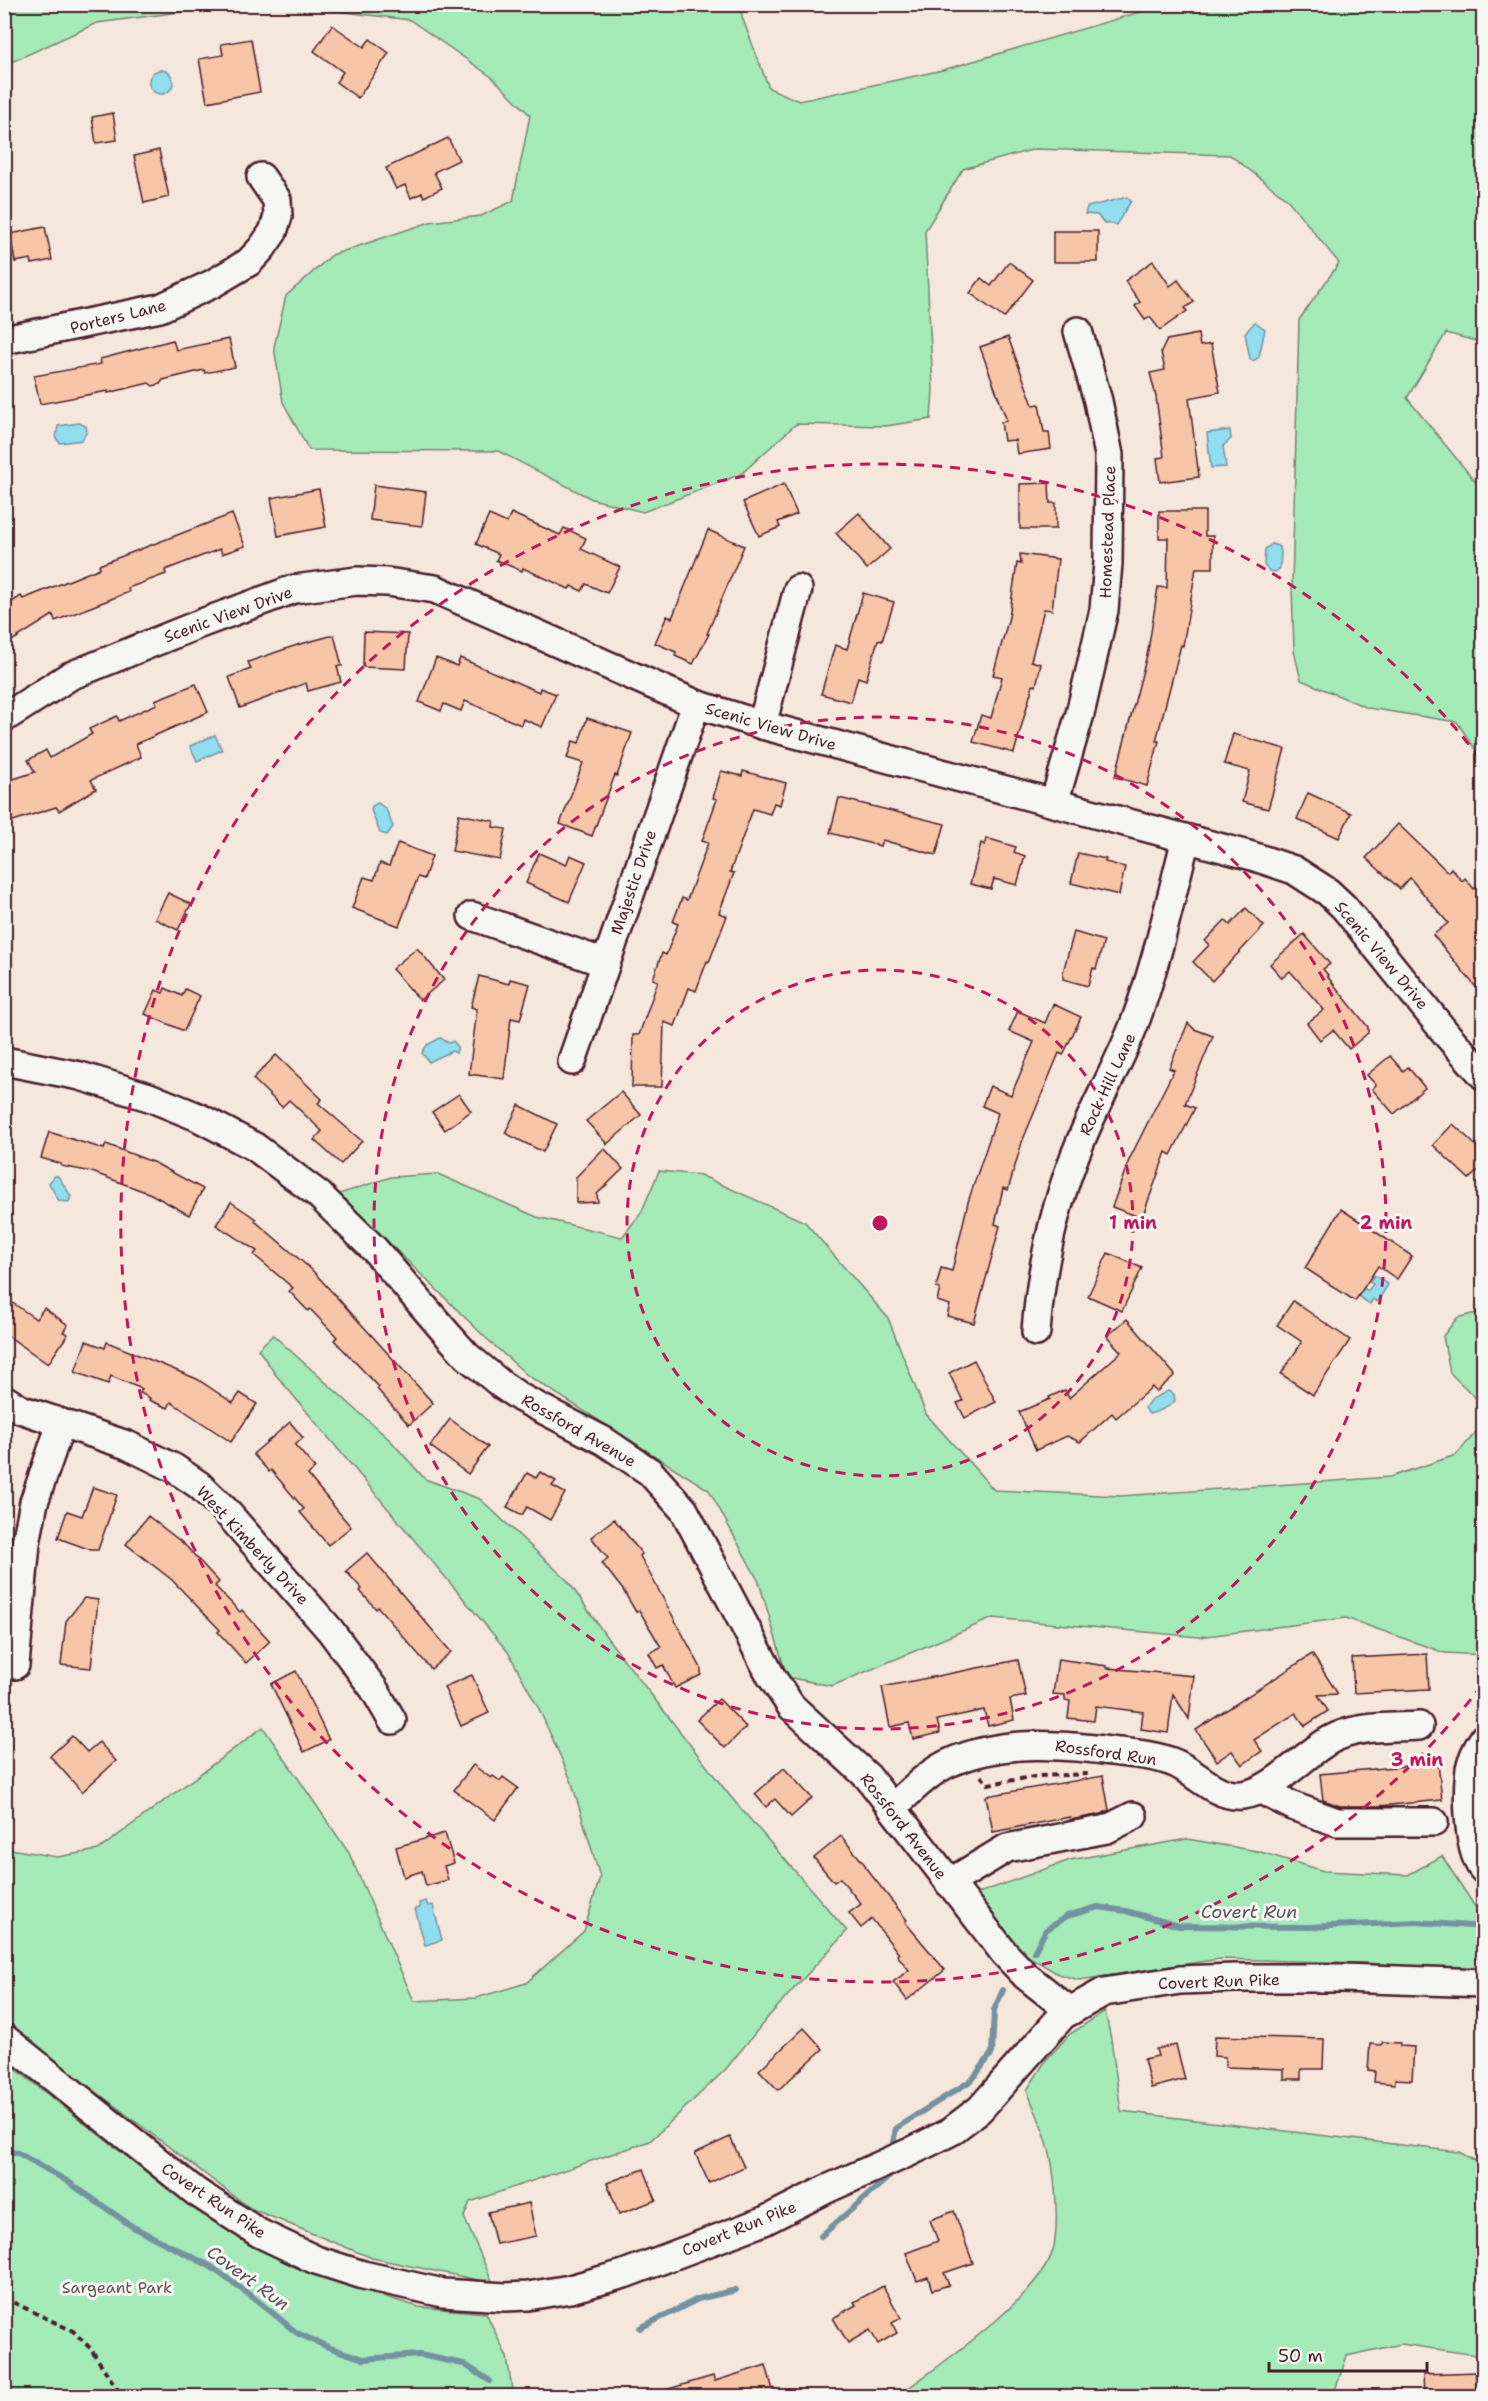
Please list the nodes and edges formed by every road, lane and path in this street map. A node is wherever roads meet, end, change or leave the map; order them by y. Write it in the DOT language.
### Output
graph roads {
  1 [pos="261,177"];
  2 [pos="1078,331"];
  3 [pos="4,340"];
  4 [pos="798,589"];
  5 [pos="696,704"];
  6 [pos="4,718"];
  7 [pos="762,725"];
  8 [pos="1054,803"];
  9 [pos="1186,839"];
  10 [pos="472,916"];
  11 [pos="605,963"];
  12 [pos="572,1060"];
  13 [pos="4,1061"];
  14 [pos="1484,1076"];
  15 [pos="1036,1332"];
  16 [pos="4,1399"];
  17 [pos="61,1424"];
  18 [pos="15,1665"];
  19 [pos="392,1720"];
  20 [pos="1419,1726"];
  21 [pos="1484,1738"];
  22 [pos="1118,1752"];
  23 [pos="966,1757"];
  24 [pos="1262,1790"];
  25 [pos="892,1808"];
  26 [pos="1133,1816"];
  27 [pos="1434,1822"];
  28 [pos="1484,1870"];
  29 [pos="949,1883"];
  30 [pos="1484,1983"];
  31 [pos="1070,2011"];
  32 [pos="4,2038"];
  33 [pos="4,2298"];
  34 [pos="122,2397"];
  1 -- 3 [label="street, Porters Lane"];
  2 -- 8 [label="street, Homestead Place"];
  4 -- 7 [label="street"];
  5 -- 6 [label="street, Scenic View Drive"];
  5 -- 7 [label="street, Scenic View Drive"];
  5 -- 11 [label="street, Majestic Drive"];
  7 -- 8 [label="street, Scenic View Drive"];
  8 -- 9 [label="street, Scenic View Drive"];
  9 -- 14 [label="street, Scenic View Drive"];
  9 -- 15 [label="street, Rock Hill Lane"];
  10 -- 11 [label="street"];
  11 -- 12 [label="street, Majestic Drive"];
  13 -- 25 [label="street, Rossford Avenue"];
  16 -- 17 [label="street, West Kimberly Drive"];
  17 -- 18 [label="street"];
  17 -- 19 [label="street, West Kimberly Drive"];
  20 -- 24 [label="street, Rossford Run"];
  21 -- 28 [label="street"];
  22 -- 23 [label="street, Rossford Run"];
  22 -- 23 [label="path"];
  22 -- 24 [label="street, Rossford Run"];
  23 -- 25 [label="street, Rossford Run"];
  24 -- 27 [label="street"];
  25 -- 29 [label="street, Rossford Avenue"];
  26 -- 29 [label="street"];
  29 -- 31 [label="street, Rossford Avenue"];
  30 -- 31 [label="street, Covert Run Pike"];
  31 -- 32 [label="street, Covert Run Pike"];
  33 -- 34 [label="path"];
}
